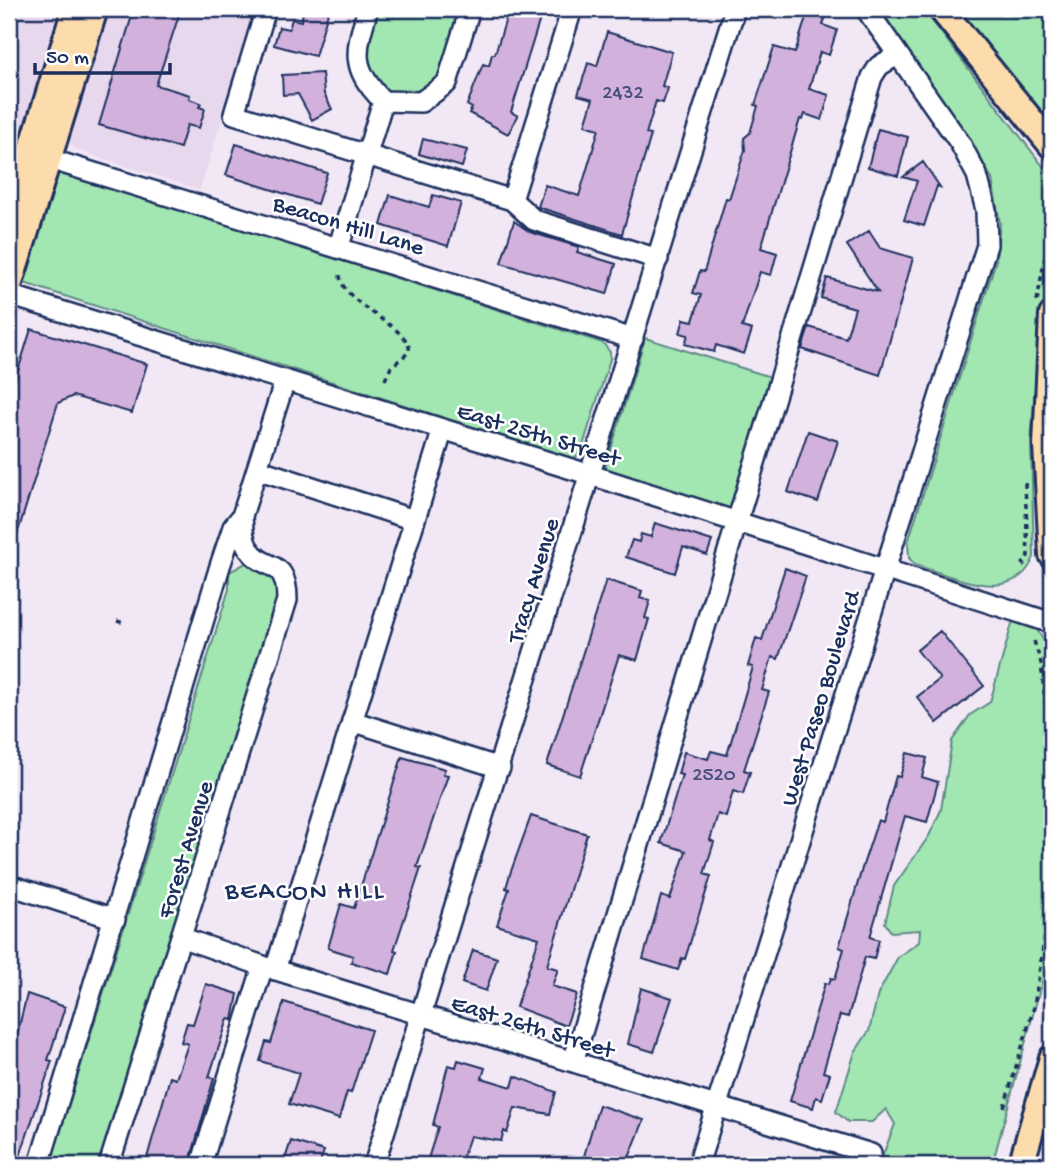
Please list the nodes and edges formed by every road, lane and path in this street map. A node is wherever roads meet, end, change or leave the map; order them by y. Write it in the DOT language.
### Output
graph roads {
  1 [pos="75,9"];
  2 [pos="95,9"];
  3 [pos="266,9"];
  4 [pos="368,9"];
  5 [pos="470,9"];
  6 [pos="572,9"];
  7 [pos="735,9"];
  8 [pos="866,9"];
  9 [pos="941,9"];
  10 [pos="897,55"];
  11 [pos="383,101"];
  12 [pos="1052,146"];
  13 [pos="367,155"];
  14 [pos="49,159"];
  15 [pos="1052,183"];
  16 [pos="1052,195"];
  17 [pos="512,200"];
  18 [pos="9,222"];
  19 [pos="339,246"];
  20 [pos="658,259"];
  21 [pos="340,275"];
  22 [pos="9,286"];
  23 [pos="9,295"];
  24 [pos="1052,315"];
  25 [pos="633,339"];
  26 [pos="285,380"];
  27 [pos="384,382"];
  28 [pos="443,429"];
  29 [pos="257,469"];
  30 [pos="591,475"];
  31 [pos="242,516"];
  32 [pos="415,520"];
  33 [pos="737,522"];
  34 [pos="1052,555"];
  35 [pos="259,559"];
  36 [pos="220,566"];
  37 [pos="885,569"];
  38 [pos="117,621"];
  39 [pos="124,623"];
  40 [pos="1052,623"];
  41 [pos="1034,641"];
  42 [pos="352,720"];
  43 [pos="1052,765"];
  44 [pos="500,768"];
  45 [pos="9,885"];
  46 [pos="1052,887"];
  47 [pos="116,919"];
  48 [pos="183,938"];
  49 [pos="269,968"];
  50 [pos="421,1016"];
  51 [pos="1052,1058"];
  52 [pos="573,1062"];
  53 [pos="716,1106"];
  54 [pos="1004,1107"];
  55 [pos="863,1157"];
  56 [pos="38,1165"];
  57 [pos="109,1165"];
  58 [pos="201,1165"];
  59 [pos="374,1165"];
  60 [pos="698,1165"];
  61 [pos="1021,1165"];
  1 -- 18 [label="main road"];
  2 -- 14 [label="main road"];
  3 -- 13 [label="street"];
  4 -- 11 [label="street"];
  5 -- 11 [label="street"];
  6 -- 17 [label="street"];
  7 -- 20 [label="street, Tracy Avenue"];
  8 -- 10 [label="street, West Paseo Boulevard"];
  9 -- 12 [label="main road"];
  10 -- 33 [label="street"];
  10 -- 37 [label="street, West Paseo Boulevard"];
  11 -- 13 [label="street"];
  13 -- 17 [label="street"];
  13 -- 19 [label="street"];
  14 -- 19 [label="street, Beacon Hill Lane"];
  14 -- 22 [label="main road"];
  15 -- 16 [label="path"];
  17 -- 20 [label="street"];
  19 -- 25 [label="street, Beacon Hill Lane"];
  20 -- 25 [label="street, Tracy Avenue"];
  21 -- 27 [label="path"];
  23 -- 26 [label="street, East 25th Street"];
  24 -- 34 [label="main road"];
  25 -- 30 [label="street, Tracy Avenue"];
  26 -- 28 [label="street, East 25th Street"];
  26 -- 29 [label="street, Forest Avenue"];
  28 -- 30 [label="street, East 25th Street"];
  28 -- 32 [label="street"];
  29 -- 31 [label="street, Forest Avenue"];
  29 -- 32 [label="street"];
  30 -- 33 [label="street, East 25th Street"];
  30 -- 44 [label="street, Tracy Avenue"];
  31 -- 35 [label="street, Forest Avenue"];
  31 -- 36 [label="street, Forest Avenue"];
  32 -- 42 [label="street"];
  33 -- 37 [label="street, East 25th Street"];
  33 -- 52 [label="street"];
  35 -- 36 [label="street"];
  35 -- 48 [label="street, Forest Avenue"];
  36 -- 47 [label="street, Forest Avenue"];
  37 -- 40 [label="street, East 25th Street"];
  37 -- 53 [label="street, West Paseo Boulevard"];
  38 -- 39 [label="path"];
  41 -- 43 [label="path"];
  42 -- 44 [label="street"];
  42 -- 49 [label="street"];
  44 -- 50 [label="street, Tracy Avenue"];
  45 -- 47 [label="street"];
  46 -- 54 [label="path"];
  47 -- 56 [label="street, Forest Avenue"];
  48 -- 49 [label="street, East 26th Street"];
  48 -- 57 [label="street, Forest Avenue"];
  49 -- 50 [label="street, East 26th Street"];
  49 -- 58 [label="street"];
  50 -- 52 [label="street, East 26th Street"];
  50 -- 59 [label="street, Tracy Avenue"];
  51 -- 61 [label="main road"];
  52 -- 53 [label="street, East 26th Street"];
  53 -- 55 [label="street, East 26th Street"];
  53 -- 60 [label="street, West Paseo Boulevard"];
}
